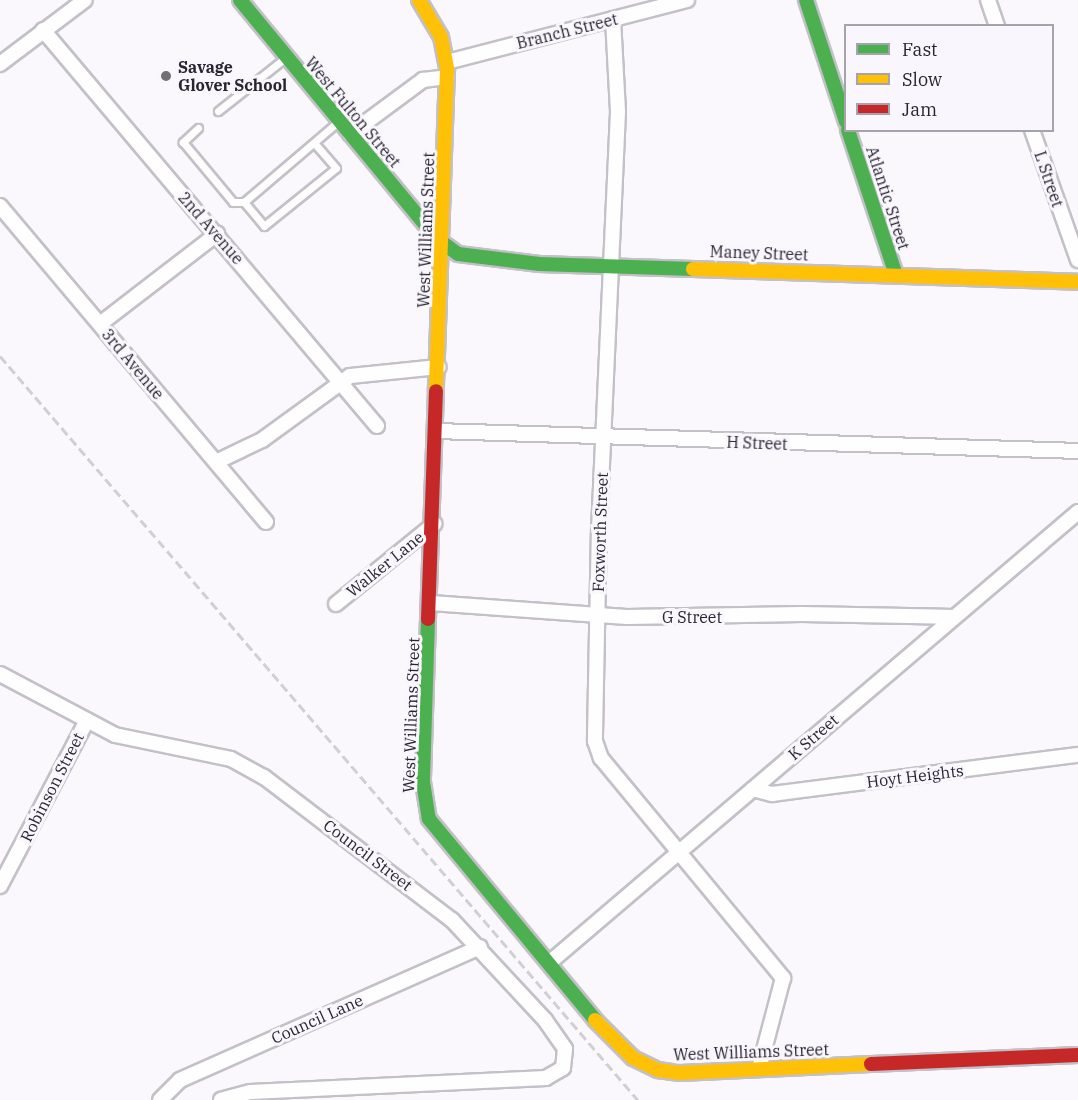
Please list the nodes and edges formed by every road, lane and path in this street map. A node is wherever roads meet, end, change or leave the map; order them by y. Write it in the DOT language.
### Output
graph roads {
  1 [pos="85,0"];
  2 [pos="240,0"];
  3 [pos="419,0"];
  4 [pos="687,0"];
  5 [pos="806,0"];
  6 [pos="988,0"];
  7 [pos="613,19"];
  8 [pos="996,24"];
  9 [pos="43,30"];
  10 [pos="287,57"];
  11 [pos="447,62"];
  12 [pos="0,64"];
  13 [pos="447,77"];
  14 [pos="218,111"];
  15 [pos="844,116"];
  16 [pos="339,121"];
  17 [pos="198,128"];
  18 [pos="849,132"];
  19 [pos="1033,132"];
  20 [pos="350,134"];
  21 [pos="314,143"];
  22 [pos="244,202"];
  23 [pos="0,206"];
  24 [pos="217,234"];
  25 [pos="442,244"];
  26 [pos="1078,260"];
  27 [pos="612,266"];
  28 [pos="896,275"];
  29 [pos="1078,282"];
  30 [pos="100,324"];
  31 [pos="439,367"];
  32 [pos="340,381"];
  33 [pos="377,426"];
  34 [pos="436,431"];
  35 [pos="604,437"];
  36 [pos="1078,452"];
  37 [pos="216,462"];
  38 [pos="1078,512"];
  39 [pos="266,522"];
  40 [pos="434,524"];
  41 [pos="431,603"];
  42 [pos="336,604"];
  43 [pos="597,614"];
  44 [pos="953,617"];
  45 [pos="0,674"];
  46 [pos="87,720"];
  47 [pos="1078,756"];
  48 [pos="753,789"];
  49 [pos="678,853"];
  50 [pos="0,886"];
  51 [pos="480,946"];
  52 [pos="549,963"];
  53 [pos="1078,1055"];
  54 [pos="759,1069"];
  55 [pos="160,1100"];
  56 [pos="221,1100"];
  1 -- 9 [label="street"];
  2 -- 10 [label="street, West Fulton Street"];
  3 -- 11 [label="street, West Williams Street"];
  4 -- 7 [label="street, Branch Street"];
  5 -- 15 [label="street"];
  6 -- 8 [label="street"];
  7 -- 11 [label="street, Branch Street"];
  7 -- 27 [label="street, Foxworth Street"];
  9 -- 12 [label="street"];
  9 -- 24 [label="street, 2nd Avenue"];
  10 -- 14 [label="lane"];
  10 -- 16 [label="street, West Fulton Street"];
  11 -- 13 [label="street, West Williams Street"];
  13 -- 20 [label="street"];
  13 -- 25 [label="street, West Williams Street"];
  16 -- 20 [label="street, West Fulton Street"];
  16 -- 21 [label="lane"];
  17 -- 22 [label="lane"];
  18 -- 28 [label="street, Atlantic Street"];
  19 -- 26 [label="street, L Street"];
  20 -- 25 [label="street, West Fulton Street"];
  21 -- 22 [label="lane"];
  21 -- 22 [label="lane"];
  23 -- 30 [label="street, 3rd Avenue"];
  24 -- 30 [label="street"];
  24 -- 32 [label="street, 2nd Avenue"];
  25 -- 27 [label="street, Maney Street"];
  25 -- 31 [label="street, West Williams Street"];
  27 -- 28 [label="street, Maney Street"];
  27 -- 35 [label="street, Foxworth Street"];
  28 -- 29 [label="street, Maney Street"];
  30 -- 37 [label="street, 3rd Avenue"];
  31 -- 32 [label="street"];
  31 -- 34 [label="street, West Williams Street"];
  32 -- 33 [label="street, 2nd Avenue"];
  32 -- 37 [label="street"];
  34 -- 35 [label="street, H Street"];
  34 -- 40 [label="street, West Williams Street"];
  35 -- 36 [label="street, H Street"];
  35 -- 43 [label="street, Foxworth Street"];
  37 -- 39 [label="street, 3rd Avenue"];
  38 -- 44 [label="street, K Street"];
  40 -- 41 [label="street, West Williams Street"];
  40 -- 42 [label="street, Walker Lane"];
  41 -- 43 [label="street, G Street"];
  41 -- 52 [label="street, West Williams Street"];
  43 -- 44 [label="street, G Street"];
  43 -- 49 [label="street, Foxworth Street"];
  44 -- 48 [label="street, K Street"];
  45 -- 46 [label="street, Council Street"];
  46 -- 50 [label="street, Robinson Street"];
  46 -- 51 [label="street, Council Street"];
  47 -- 48 [label="street, Hoyt Heights"];
  48 -- 49 [label="street, K Street"];
  49 -- 52 [label="street, K Street"];
  49 -- 54 [label="street, Foxworth Street"];
  51 -- 55 [label="street, Council Lane"];
  51 -- 56 [label="street, Council Street"];
  52 -- 54 [label="street, West Williams Street"];
  53 -- 54 [label="street, West Williams Street"];
}
